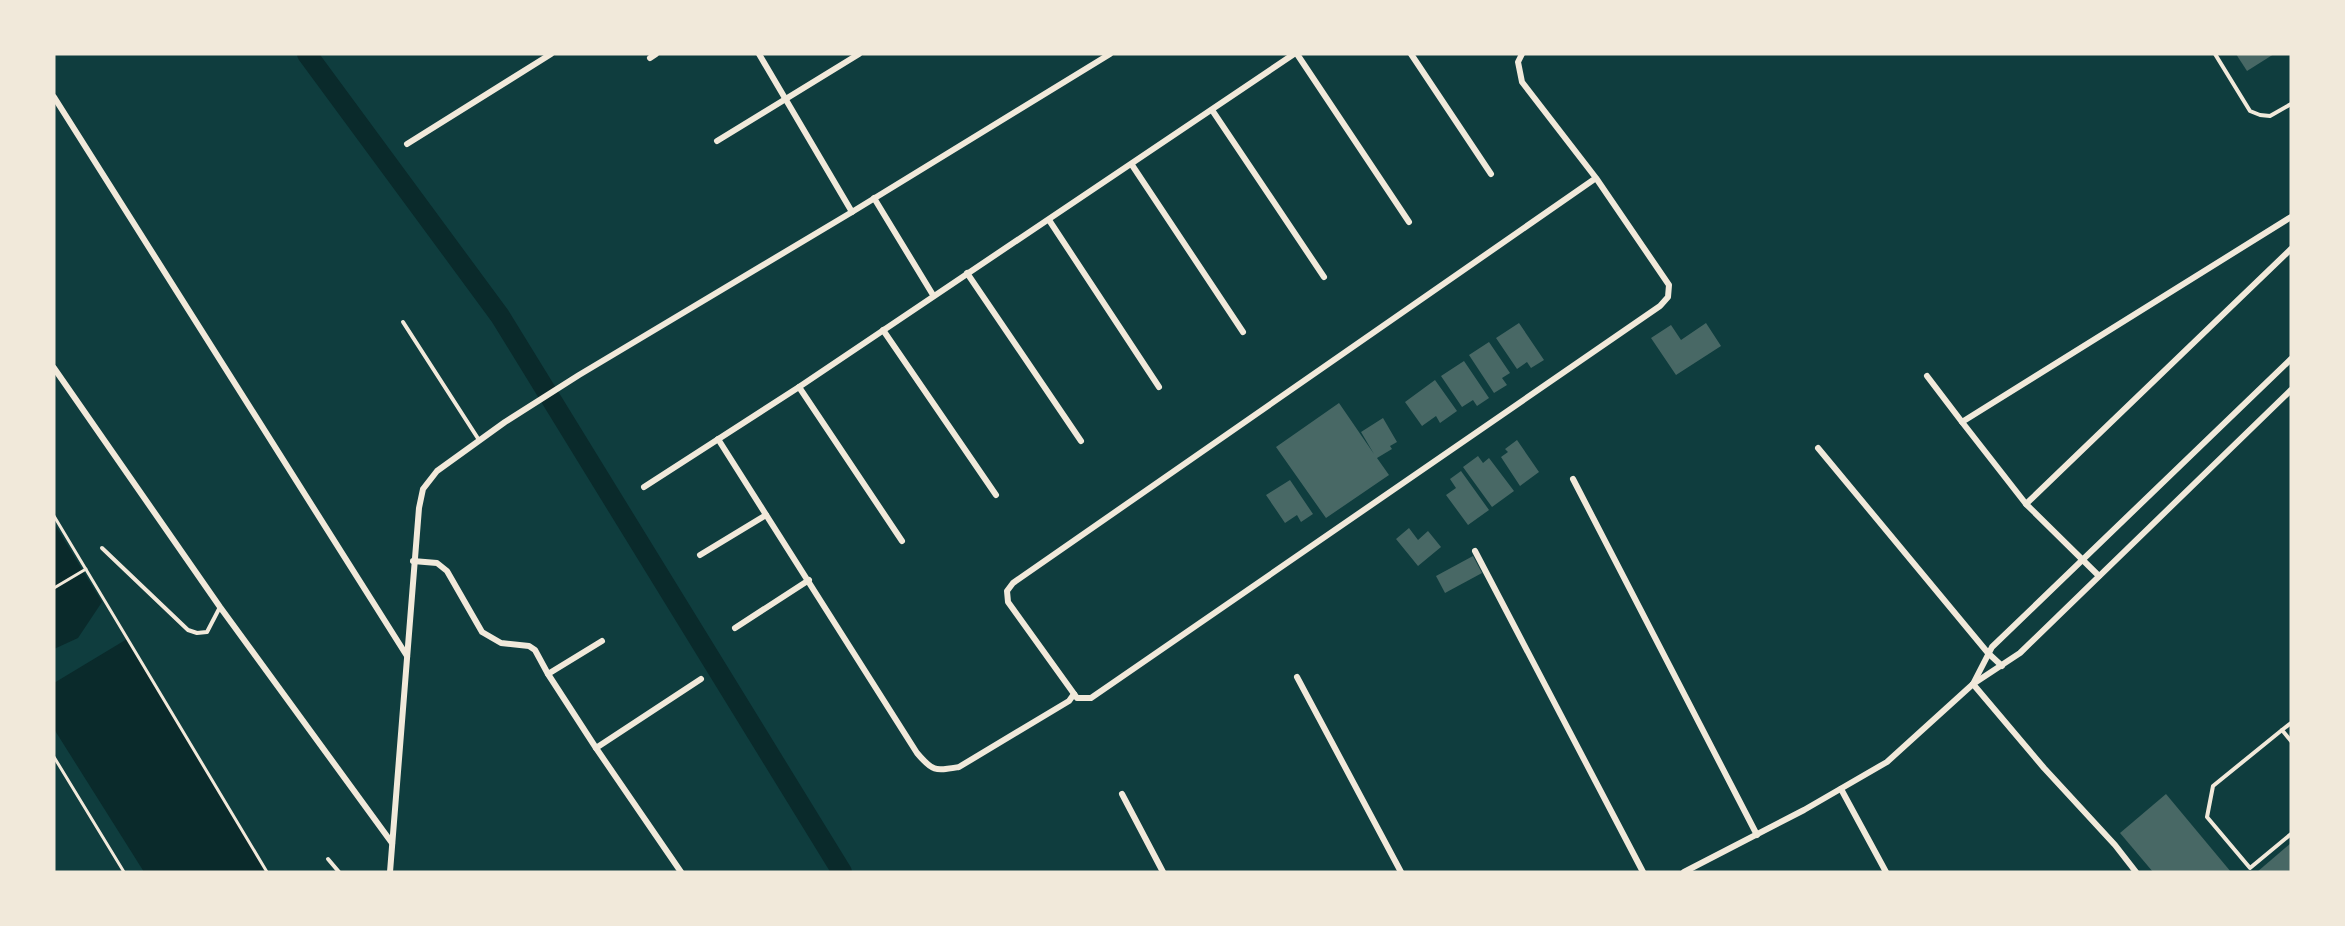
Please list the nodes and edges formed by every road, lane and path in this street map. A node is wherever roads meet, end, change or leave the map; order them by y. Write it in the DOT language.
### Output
graph roads {
  1 [pos="551,54"];
  2 [pos="759,54"];
  3 [pos="859,54"];
  4 [pos="1110,54"];
  5 [pos="1295,54"];
  6 [pos="1412,54"];
  7 [pos="1522,54"];
  8 [pos="2215,54"];
  9 [pos="54,97"];
  10 [pos="787,98"];
  11 [pos="2291,104"];
  12 [pos="1212,110"];
  13 [pos="717,141"];
  14 [pos="407,144"];
  15 [pos="1132,165"];
  16 [pos="1491,174"];
  17 [pos="1596,178"];
  18 [pos="874,198"];
  19 [pos="852,212"];
  20 [pos="2291,217"];
  21 [pos="1049,220"];
  22 [pos="1408,222"];
  23 [pos="2291,249"];
  24 [pos="967,273"];
  25 [pos="1324,277"];
  26 [pos="933,296"];
  27 [pos="403,322"];
  28 [pos="883,330"];
  29 [pos="1243,332"];
  30 [pos="2291,359"];
  31 [pos="54,368"];
  32 [pos="1927,376"];
  33 [pos="798,387"];
  34 [pos="1159,387"];
  35 [pos="2291,390"];
  36 [pos="1962,422"];
  37 [pos="718,439"];
  38 [pos="479,440"];
  39 [pos="1081,441"];
  40 [pos="1818,448"];
  41 [pos="1573,479"];
  42 [pos="644,487"];
  43 [pos="996,495"];
  44 [pos="2026,504"];
  45 [pos="766,514"];
  46 [pos="54,516"];
  47 [pos="902,541"];
  48 [pos="102,548"];
  49 [pos="1475,551"];
  50 [pos="700,555"];
  51 [pos="2082,559"];
  52 [pos="414,561"];
  53 [pos="86,569"];
  54 [pos="2099,576"];
  55 [pos="809,580"];
  56 [pos="54,588"];
  57 [pos="220,607"];
  58 [pos="735,628"];
  59 [pos="602,641"];
  60 [pos="1988,653"];
  61 [pos="407,656"];
  62 [pos="2002,666"];
  63 [pos="548,674"];
  64 [pos="1298,677"];
  65 [pos="701,679"];
  66 [pos="1973,684"];
  67 [pos="1074,694"];
  68 [pos="2291,723"];
  69 [pos="2282,730"];
  70 [pos="2291,741"];
  71 [pos="596,748"];
  72 [pos="54,757"];
  73 [pos="1842,789"];
  74 [pos="1122,794"];
  75 [pos="2291,834"];
  76 [pos="1757,835"];
  77 [pos="392,844"];
  78 [pos="328,859"];
  79 [pos="124,872"];
  80 [pos="267,872"];
  81 [pos="339,872"];
  82 [pos="390,872"];
  83 [pos="681,872"];
  84 [pos="1163,872"];
  85 [pos="1401,872"];
  86 [pos="1643,872"];
  87 [pos="1684,872"];
  88 [pos="1886,872"];
  89 [pos="2136,872"];
  1 -- 14 [label="street"];
  2 -- 10 [label="street"];
  3 -- 10 [label="street"];
  4 -- 18 [label="street"];
  5 -- 12 [label="street"];
  5 -- 22 [label="street"];
  6 -- 16 [label="street"];
  7 -- 17 [label="street"];
  8 -- 11 [label="lane"];
  9 -- 61 [label="street"];
  10 -- 13 [label="street"];
  10 -- 19 [label="street"];
  12 -- 15 [label="street"];
  12 -- 25 [label="street"];
  15 -- 21 [label="street"];
  15 -- 29 [label="street"];
  17 -- 67 [label="street"];
  17 -- 67 [label="street"];
  18 -- 19 [label="street"];
  18 -- 26 [label="street"];
  19 -- 38 [label="street"];
  20 -- 36 [label="street"];
  21 -- 24 [label="street"];
  21 -- 34 [label="street"];
  23 -- 44 [label="street"];
  24 -- 26 [label="street"];
  24 -- 39 [label="street"];
  26 -- 28 [label="street"];
  27 -- 38 [label="lane"];
  28 -- 33 [label="street"];
  28 -- 43 [label="street"];
  30 -- 51 [label="street"];
  31 -- 57 [label="street"];
  32 -- 36 [label="street"];
  33 -- 37 [label="street"];
  33 -- 47 [label="street"];
  35 -- 54 [label="street"];
  36 -- 44 [label="street"];
  37 -- 42 [label="street"];
  37 -- 45 [label="street"];
  38 -- 52 [label="street"];
  40 -- 60 [label="street"];
  41 -- 76 [label="street"];
  44 -- 51 [label="street"];
  45 -- 50 [label="street"];
  45 -- 55 [label="street"];
  46 -- 53 [label="path"];
  48 -- 57 [label="lane"];
  49 -- 86 [label="street"];
  51 -- 54 [label="street"];
  51 -- 60 [label="street"];
  52 -- 61 [label="street"];
  52 -- 63 [label="street"];
  53 -- 56 [label="path"];
  53 -- 80 [label="path"];
  54 -- 62 [label="street"];
  55 -- 58 [label="street"];
  55 -- 67 [label="street"];
  57 -- 77 [label="street"];
  59 -- 63 [label="street"];
  60 -- 62 [label="street"];
  60 -- 66 [label="street"];
  61 -- 77 [label="street"];
  62 -- 66 [label="street"];
  63 -- 71 [label="street"];
  64 -- 85 [label="street"];
  65 -- 71 [label="street"];
  66 -- 73 [label="street"];
  66 -- 89 [label="street"];
  68 -- 69 [label="lane"];
  69 -- 70 [label="lane"];
  69 -- 75 [label="lane"];
  71 -- 83 [label="street"];
  72 -- 79 [label="path"];
  73 -- 76 [label="street"];
  73 -- 88 [label="street"];
  74 -- 84 [label="street"];
  76 -- 87 [label="street"];
  77 -- 82 [label="street"];
  78 -- 81 [label="lane"];
}
